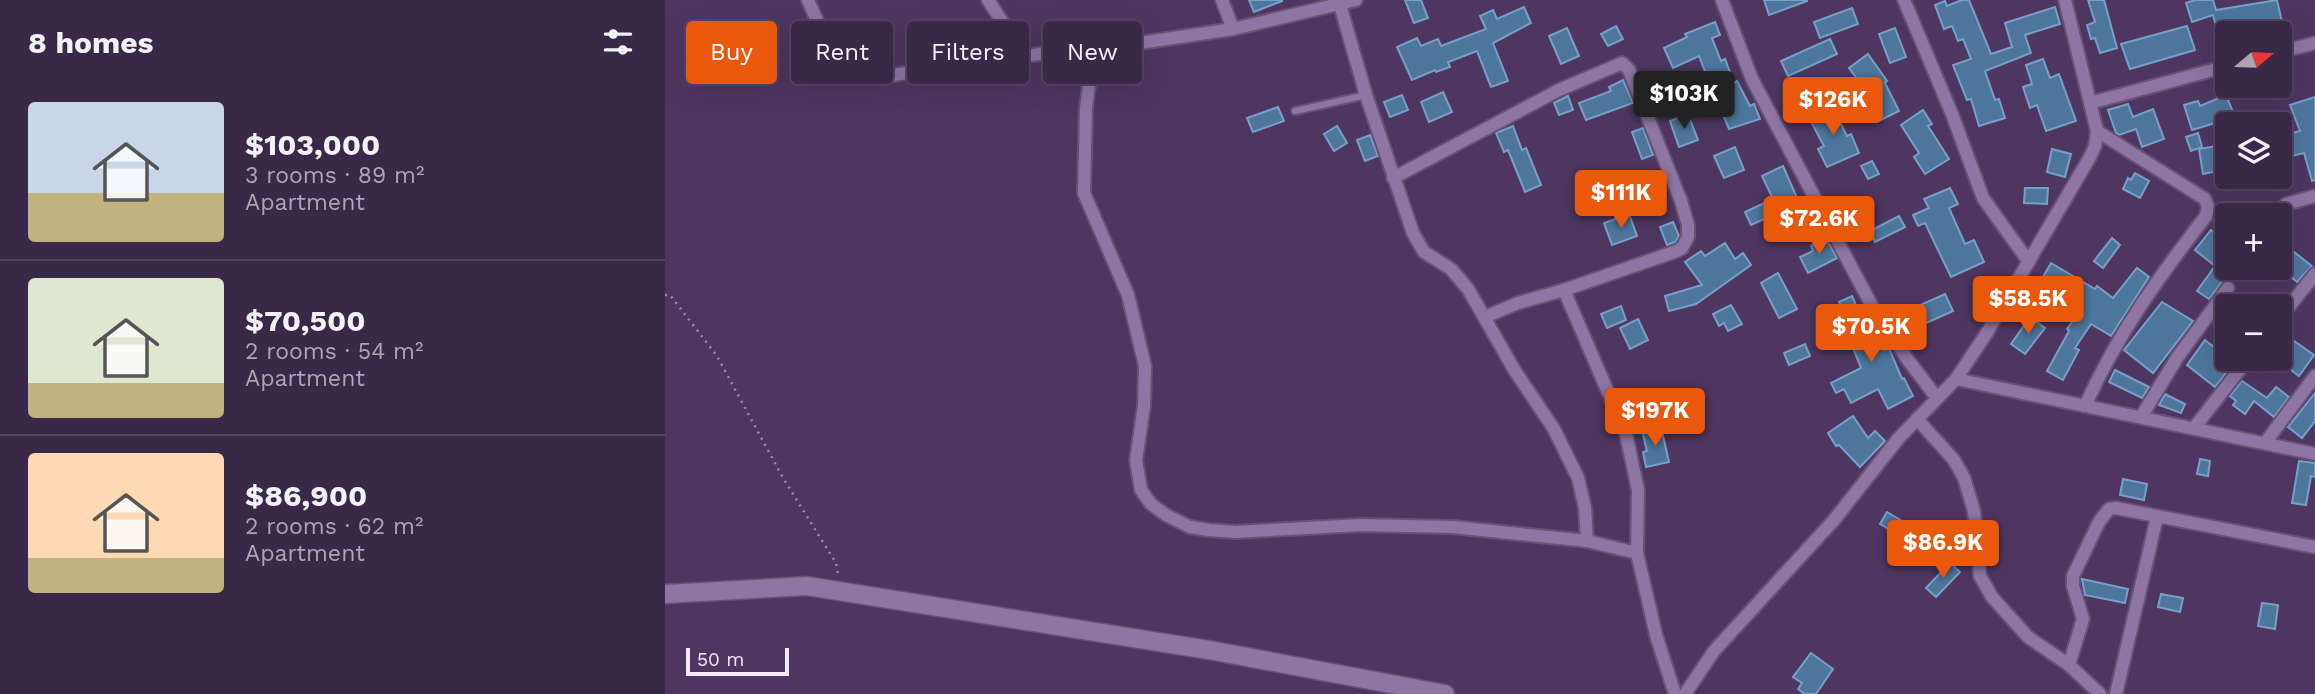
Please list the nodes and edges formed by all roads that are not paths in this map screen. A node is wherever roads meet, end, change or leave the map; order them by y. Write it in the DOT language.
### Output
graph roads {
  1 [pos="807,0"];
  2 [pos="988,0"];
  3 [pos="1222,0"];
  4 [pos="1356,0"];
  5 [pos="1722,0"];
  6 [pos="1904,0"];
  7 [pos="2065,0"];
  8 [pos="1341,5"];
  9 [pos="1002,21"];
  10 [pos="1233,29"];
  11 [pos="1142,43"];
  12 [pos="2315,43"];
  13 [pos="2293,49"];
  14 [pos="2215,69"];
  15 [pos="907,73"];
  16 [pos="1089,84"];
  17 [pos="1366,95"];
  18 [pos="2090,103"];
  19 [pos="1296,111"];
  20 [pos="2097,131"];
  21 [pos="1393,178"];
  22 [pos="2315,196"];
  23 [pos="2290,203"];
  24 [pos="2029,262"];
  25 [pos="2315,274"];
  26 [pos="2228,288"];
  27 [pos="1565,290"];
  28 [pos="2292,303"];
  29 [pos="1485,317"];
  30 [pos="2239,371"];
  31 [pos="2315,376"];
  32 [pos="1956,379"];
  33 [pos="1937,398"];
  34 [pos="2085,406"];
  35 [pos="2141,417"];
  36 [pos="1917,419"];
  37 [pos="2194,428"];
  38 [pos="2266,443"];
  39 [pos="2315,454"];
  40 [pos="2157,517"];
  41 [pos="1587,541"];
  42 [pos="2315,547"];
  43 [pos="1637,553"];
  44 [pos="665,594"];
  45 [pos="2069,665"];
  46 [pos="1444,694"];
  47 [pos="1675,694"];
  48 [pos="1685,694"];
  49 [pos="2100,694"];
  50 [pos="2116,694"];
  1 -- 15 [label="street"];
  2 -- 9 [label="street"];
  3 -- 10 [label="street"];
  4 -- 8 [label="street"];
  5 -- 33 [label="street"];
  6 -- 24 [label="street"];
  7 -- 18 [label="street"];
  8 -- 10 [label="street"];
  8 -- 17 [label="street"];
  10 -- 11 [label="street"];
  12 -- 13 [label="street"];
  14 -- 18 [label="street"];
  16 -- 41 [label="street"];
  17 -- 19 [label="lane"];
  17 -- 21 [label="street"];
  18 -- 20 [label="street"];
  20 -- 24 [label="street"];
  20 -- 34 [label="street"];
  21 -- 27 [label="street"];
  21 -- 29 [label="street"];
  22 -- 23 [label="street"];
  24 -- 32 [label="street"];
  25 -- 28 [label="street"];
  26 -- 35 [label="street"];
  27 -- 29 [label="street"];
  27 -- 43 [label="street"];
  29 -- 41 [label="street"];
  30 -- 37 [label="street"];
  31 -- 38 [label="street"];
  32 -- 33 [label="street"];
  32 -- 34 [label="street"];
  33 -- 36 [label="street"];
  34 -- 35 [label="street"];
  35 -- 37 [label="street"];
  36 -- 45 [label="street"];
  36 -- 48 [label="street"];
  37 -- 38 [label="street"];
  38 -- 39 [label="street"];
  40 -- 42 [label="street"];
  40 -- 45 [label="street"];
  40 -- 50 [label="street"];
  41 -- 43 [label="street"];
  43 -- 47 [label="street"];
  44 -- 46 [label="street"];
  45 -- 49 [label="street"];
}
